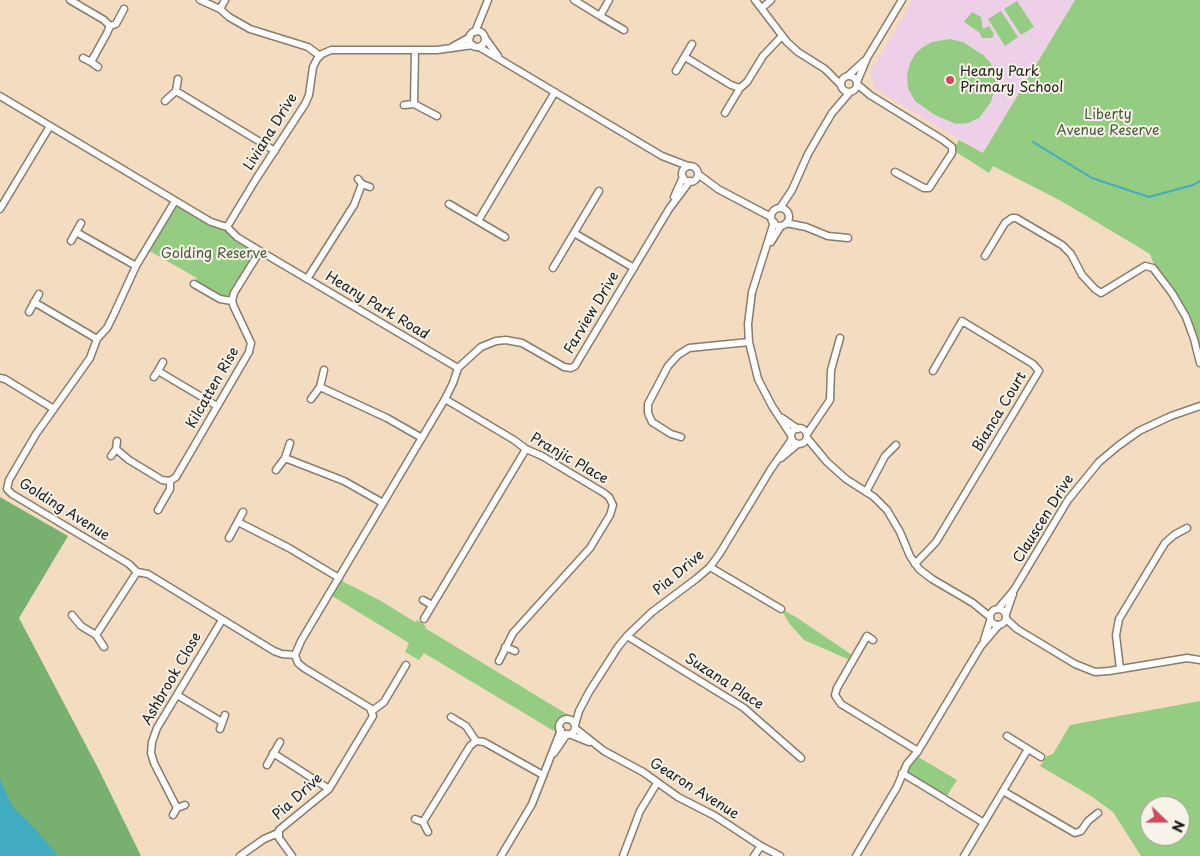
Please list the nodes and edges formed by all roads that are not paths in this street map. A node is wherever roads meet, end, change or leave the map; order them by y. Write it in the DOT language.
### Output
graph roads {
  1 [pos="70,0"];
  2 [pos="200,0"];
  3 [pos="225,0"];
  4 [pos="488,0"];
  5 [pos="574,0"];
  6 [pos="609,0"];
  7 [pos="755,0"];
  8 [pos="771,0"];
  9 [pos="902,0"];
  10 [pos="762,8"];
  11 [pos="124,9"];
  12 [pos="220,9"];
  13 [pos="485,10"];
  14 [pos="600,16"];
  15 [pos="110,26"];
  16 [pos="624,30"];
  17 [pos="472,35"];
  18 [pos="484,36"];
  19 [pos="782,36"];
  20 [pos="692,44"];
  21 [pos="476,46"];
  22 [pos="449,49"];
  23 [pos="415,50"];
  24 [pos="320,56"];
  25 [pos="685,57"];
  26 [pos="83,58"];
  27 [pos="867,58"];
  28 [pos="500,59"];
  29 [pos="90,62"];
  30 [pos="98,66"];
  31 [pos="825,69"];
  32 [pos="676,71"];
  33 [pos="848,76"];
  34 [pos="178,79"];
  35 [pos="841,86"];
  36 [pos="855,87"];
  37 [pos="740,88"];
  38 [pos="176,92"];
  39 [pos="555,92"];
  40 [pos="0,96"];
  41 [pos="166,101"];
  42 [pos="414,104"];
  43 [pos="404,105"];
  44 [pos="725,113"];
  45 [pos="832,113"];
  46 [pos="436,116"];
  47 [pos="50,126"];
  48 [pos="275,151"];
  49 [pos="662,156"];
  50 [pos="688,166"];
  51 [pos="895,172"];
  52 [pos="698,174"];
  53 [pos="682,175"];
  54 [pos="692,181"];
  55 [pos="370,187"];
  56 [pos="718,189"];
  57 [pos="792,190"];
  58 [pos="599,191"];
  59 [pos="175,201"];
  60 [pos="1,204"];
  61 [pos="449,204"];
  62 [pos="749,204"];
  63 [pos="777,209"];
  64 [pos="669,210"];
  65 [pos="788,213"];
  66 [pos="772,220"];
  67 [pos="478,221"];
  68 [pos="81,223"];
  69 [pos="784,224"];
  70 [pos="227,227"];
  71 [pos="806,228"];
  72 [pos="76,232"];
  73 [pos="574,233"];
  74 [pos="504,237"];
  75 [pos="848,238"];
  76 [pos="71,241"];
  77 [pos="260,251"];
  78 [pos="766,252"];
  79 [pos="984,256"];
  80 [pos="136,266"];
  81 [pos="553,268"];
  82 [pos="634,268"];
  83 [pos="307,279"];
  84 [pos="194,284"];
  85 [pos="39,294"];
  86 [pos="232,301"];
  87 [pos="34,302"];
  88 [pos="29,312"];
  89 [pos="840,338"];
  90 [pos="97,340"];
  91 [pos="749,342"];
  92 [pos="163,362"];
  93 [pos="1200,363"];
  94 [pos="458,368"];
  95 [pos="324,370"];
  96 [pos="158,371"];
  97 [pos="933,371"];
  98 [pos="154,377"];
  99 [pos="0,378"];
  100 [pos="320,387"];
  101 [pos="311,399"];
  102 [pos="445,399"];
  103 [pos="217,406"];
  104 [pos="1200,406"];
  105 [pos="54,409"];
  106 [pos="779,416"];
  107 [pos="803,432"];
  108 [pos="681,437"];
  109 [pos="792,437"];
  110 [pos="422,438"];
  111 [pos="117,441"];
  112 [pos="290,443"];
  113 [pos="800,444"];
  114 [pos="896,445"];
  115 [pos="116,449"];
  116 [pos="526,449"];
  117 [pos="820,455"];
  118 [pos="111,456"];
  119 [pos="285,458"];
  120 [pos="774,464"];
  121 [pos="276,470"];
  122 [pos="170,481"];
  123 [pos="866,492"];
  124 [pos="383,504"];
  125 [pos="158,510"];
  126 [pos="243,512"];
  127 [pos="238,522"];
  128 [pos="1187,528"];
  129 [pos="229,538"];
  130 [pos="915,564"];
  131 [pos="710,567"];
  132 [pos="137,572"];
  133 [pos="339,578"];
  134 [pos="1014,590"];
  135 [pos="423,600"];
  136 [pos="973,603"];
  137 [pos="432,605"];
  138 [pos="781,609"];
  139 [pos="996,609"];
  140 [pos="72,615"];
  141 [pos="424,619"];
  142 [pos="990,619"];
  143 [pos="222,620"];
  144 [pos="1003,621"];
  145 [pos="96,635"];
  146 [pos="626,636"];
  147 [pos="867,636"];
  148 [pos="981,646"];
  149 [pos="104,647"];
  150 [pos="505,647"];
  151 [pos="515,651"];
  152 [pos="295,656"];
  153 [pos="1200,660"];
  154 [pos="499,661"];
  155 [pos="406,665"];
  156 [pos="1120,669"];
  157 [pos="589,692"];
  158 [pos="177,695"];
  159 [pos="372,711"];
  160 [pos="225,715"];
  161 [pos="451,717"];
  162 [pos="568,719"];
  163 [pos="222,722"];
  164 [pos="575,726"];
  165 [pos="220,729"];
  166 [pos="560,730"];
  167 [pos="568,734"];
  168 [pos="1007,736"];
  169 [pos="476,741"];
  170 [pos="280,742"];
  171 [pos="594,744"];
  172 [pos="1028,749"];
  173 [pos="918,751"];
  174 [pos="273,754"];
  175 [pos="1041,757"];
  176 [pos="801,758"];
  177 [pos="548,763"];
  178 [pos="267,765"];
  179 [pos="902,773"];
  180 [pos="543,775"];
  181 [pos="657,783"];
  182 [pos="329,789"];
  183 [pos="1003,791"];
  184 [pos="184,805"];
  185 [pos="177,808"];
  186 [pos="1098,813"];
  187 [pos="173,815"];
  188 [pos="415,819"];
  189 [pos="423,822"];
  190 [pos="984,823"];
  191 [pos="428,832"];
  192 [pos="278,833"];
  193 [pos="761,846"];
  194 [pos="240,856"];
  195 [pos="292,856"];
  196 [pos="501,856"];
  197 [pos="623,856"];
  198 [pos="754,856"];
  199 [pos="780,856"];
  200 [pos="856,856"];
  201 [pos="964,856"];
  1 -- 15 [label="street"];
  2 -- 12 [label="street"];
  3 -- 12 [label="street"];
  4 -- 13 [label="street"];
  5 -- 14 [label="street"];
  6 -- 14 [label="street"];
  7 -- 10 [label="street"];
  8 -- 10 [label="street"];
  9 -- 27 [label="street"];
  10 -- 19 [label="street"];
  11 -- 15 [label="street"];
  12 -- 24 [label="street"];
  13 -- 17 [label="street"];
  13 -- 18 [label="street"];
  14 -- 16 [label="street"];
  15 -- 29 [label="street"];
  17 -- 18 [label="street"];
  17 -- 21 [label="street"];
  17 -- 22 [label="street"];
  18 -- 21 [label="street"];
  18 -- 28 [label="street"];
  19 -- 31 [label="street"];
  19 -- 37 [label="street"];
  20 -- 25 [label="street"];
  21 -- 22 [label="street"];
  21 -- 28 [label="street"];
  22 -- 23 [label="street"];
  23 -- 24 [label="street"];
  23 -- 42 [label="street"];
  24 -- 48 [label="street, Liviana Drive"];
  25 -- 32 [label="street"];
  25 -- 37 [label="street"];
  26 -- 29 [label="street"];
  27 -- 33 [label="street"];
  27 -- 36 [label="street"];
  28 -- 39 [label="street"];
  29 -- 30 [label="street"];
  31 -- 33 [label="street"];
  31 -- 35 [label="street"];
  33 -- 35 [label="street"];
  33 -- 36 [label="street"];
  34 -- 38 [label="street"];
  35 -- 36 [label="street"];
  35 -- 45 [label="street"];
  36 -- 45 [label="street"];
  36 -- 51 [label="street"];
  37 -- 44 [label="street"];
  38 -- 41 [label="street"];
  38 -- 48 [label="street"];
  39 -- 49 [label="street"];
  39 -- 67 [label="street"];
  40 -- 47 [label="street, Heany Park Road"];
  42 -- 43 [label="street"];
  42 -- 46 [label="street"];
  45 -- 57 [label="street"];
  47 -- 59 [label="street, Heany Park Road"];
  47 -- 60 [label="street"];
  48 -- 70 [label="street, Liviana Drive"];
  49 -- 50 [label="street"];
  49 -- 53 [label="street"];
  50 -- 52 [label="street"];
  50 -- 53 [label="street"];
  52 -- 54 [label="street"];
  52 -- 56 [label="street"];
  53 -- 54 [label="street"];
  53 -- 64 [label="street, Farview Drive"];
  54 -- 56 [label="street"];
  54 -- 64 [label="street, Farview Drive"];
  55 -- 83 [label="street"];
  56 -- 62 [label="street"];
  57 -- 63 [label="street"];
  57 -- 65 [label="street"];
  58 -- 73 [label="street"];
  59 -- 70 [label="street, Heany Park Road"];
  59 -- 80 [label="street, Golding Avenue"];
  61 -- 67 [label="street"];
  62 -- 63 [label="street"];
  62 -- 66 [label="street"];
  63 -- 65 [label="street"];
  63 -- 66 [label="street"];
  64 -- 82 [label="street, Farview Drive"];
  65 -- 69 [label="street"];
  65 -- 71 [label="street"];
  66 -- 69 [label="street"];
  66 -- 78 [label="street"];
  67 -- 74 [label="street"];
  68 -- 72 [label="street"];
  69 -- 71 [label="street"];
  69 -- 78 [label="street"];
  70 -- 77 [label="street, Heany Park Road"];
  71 -- 75 [label="street"];
  72 -- 76 [label="street"];
  72 -- 80 [label="street"];
  73 -- 81 [label="street"];
  73 -- 82 [label="street"];
  77 -- 83 [label="street, Heany Park Road"];
  77 -- 86 [label="street"];
  78 -- 91 [label="street"];
  79 -- 93 [label="street"];
  80 -- 90 [label="street, Golding Avenue"];
  82 -- 94 [label="street, Farview Drive"];
  83 -- 94 [label="street, Heany Park Road"];
  84 -- 86 [label="street"];
  85 -- 87 [label="street"];
  86 -- 103 [label="street, Kilcatten Rise"];
  87 -- 88 [label="street"];
  87 -- 90 [label="street"];
  89 -- 107 [label="street"];
  90 -- 105 [label="street, Golding Avenue"];
  91 -- 106 [label="street"];
  91 -- 108 [label="street"];
  92 -- 96 [label="street"];
  94 -- 102 [label="street"];
  95 -- 100 [label="street"];
  96 -- 98 [label="street"];
  96 -- 103 [label="street"];
  97 -- 130 [label="street, Bianca Court"];
  99 -- 105 [label="street"];
  100 -- 101 [label="street"];
  100 -- 110 [label="street"];
  102 -- 110 [label="street"];
  102 -- 116 [label="street, Pranjic Place"];
  103 -- 122 [label="street, Kilcatten Rise"];
  104 -- 134 [label="street, Clauscen Drive"];
  105 -- 132 [label="street, Golding Avenue"];
  106 -- 107 [label="street"];
  106 -- 109 [label="street"];
  107 -- 109 [label="street"];
  107 -- 113 [label="street"];
  107 -- 117 [label="street"];
  109 -- 113 [label="street"];
  109 -- 120 [label="street, Pia Drive"];
  110 -- 124 [label="street"];
  111 -- 115 [label="street"];
  112 -- 119 [label="street"];
  113 -- 117 [label="street"];
  113 -- 120 [label="street, Pia Drive"];
  114 -- 123 [label="street"];
  115 -- 118 [label="street"];
  115 -- 122 [label="street"];
  116 -- 137 [label="street"];
  116 -- 150 [label="street, Pranjic Place"];
  117 -- 123 [label="street"];
  119 -- 121 [label="street"];
  119 -- 124 [label="street"];
  120 -- 131 [label="street, Pia Drive"];
  122 -- 125 [label="street, Kilcatten Rise"];
  123 -- 130 [label="street"];
  124 -- 133 [label="street"];
  126 -- 127 [label="street"];
  127 -- 129 [label="street"];
  127 -- 133 [label="street"];
  128 -- 156 [label="street"];
  130 -- 136 [label="street"];
  131 -- 138 [label="street"];
  131 -- 146 [label="street, Pia Drive"];
  132 -- 143 [label="street, Golding Avenue"];
  132 -- 145 [label="street"];
  133 -- 152 [label="street"];
  134 -- 139 [label="street, Clauscen Drive"];
  134 -- 144 [label="street, Clauscen Drive"];
  135 -- 137 [label="street"];
  136 -- 139 [label="street"];
  136 -- 142 [label="street"];
  137 -- 141 [label="street"];
  139 -- 142 [label="street, Clauscen Drive"];
  139 -- 144 [label="street"];
  140 -- 145 [label="street"];
  142 -- 144 [label="street"];
  142 -- 148 [label="street, Clauscen Drive"];
  143 -- 152 [label="street, Golding Avenue"];
  143 -- 158 [label="street, Ashbrook Close"];
  144 -- 148 [label="street, Clauscen Drive"];
  144 -- 156 [label="street"];
  145 -- 149 [label="street"];
  146 -- 157 [label="street, Pia Drive"];
  146 -- 176 [label="street, Suzana Place"];
  147 -- 173 [label="street"];
  148 -- 173 [label="street, Clauscen Drive"];
  150 -- 151 [label="street"];
  150 -- 154 [label="street, Pranjic Place"];
  152 -- 159 [label="street"];
  153 -- 156 [label="street"];
  155 -- 159 [label="street"];
  157 -- 162 [label="street, Pia Drive"];
  157 -- 164 [label="street, Pia Drive"];
  158 -- 163 [label="street"];
  158 -- 185 [label="street, Ashbrook Close"];
  159 -- 182 [label="street, Pia Drive"];
  160 -- 163 [label="street"];
  161 -- 169 [label="street"];
  162 -- 164 [label="street"];
  162 -- 166 [label="street"];
  163 -- 165 [label="street"];
  164 -- 167 [label="street"];
  164 -- 171 [label="street, Gearon Avenue"];
  166 -- 167 [label="street"];
  166 -- 177 [label="street"];
  167 -- 171 [label="street, Gearon Avenue"];
  167 -- 177 [label="street"];
  168 -- 172 [label="street"];
  169 -- 180 [label="street"];
  169 -- 189 [label="street"];
  170 -- 174 [label="street"];
  171 -- 181 [label="street, Gearon Avenue"];
  172 -- 175 [label="street"];
  172 -- 183 [label="street"];
  173 -- 179 [label="street, Clauscen Drive"];
  174 -- 178 [label="street"];
  174 -- 182 [label="street"];
  177 -- 180 [label="street"];
  179 -- 190 [label="street"];
  179 -- 200 [label="street, Clauscen Drive"];
  180 -- 196 [label="street"];
  181 -- 193 [label="street, Gearon Avenue"];
  181 -- 197 [label="street"];
  182 -- 192 [label="street, Pia Drive"];
  183 -- 186 [label="street"];
  183 -- 190 [label="street"];
  184 -- 185 [label="street"];
  185 -- 187 [label="street"];
  188 -- 189 [label="street"];
  189 -- 191 [label="street"];
  190 -- 201 [label="street"];
  192 -- 194 [label="street"];
  192 -- 195 [label="street, Pia Drive"];
  193 -- 198 [label="street"];
  193 -- 199 [label="street, Gearon Avenue"];
}
